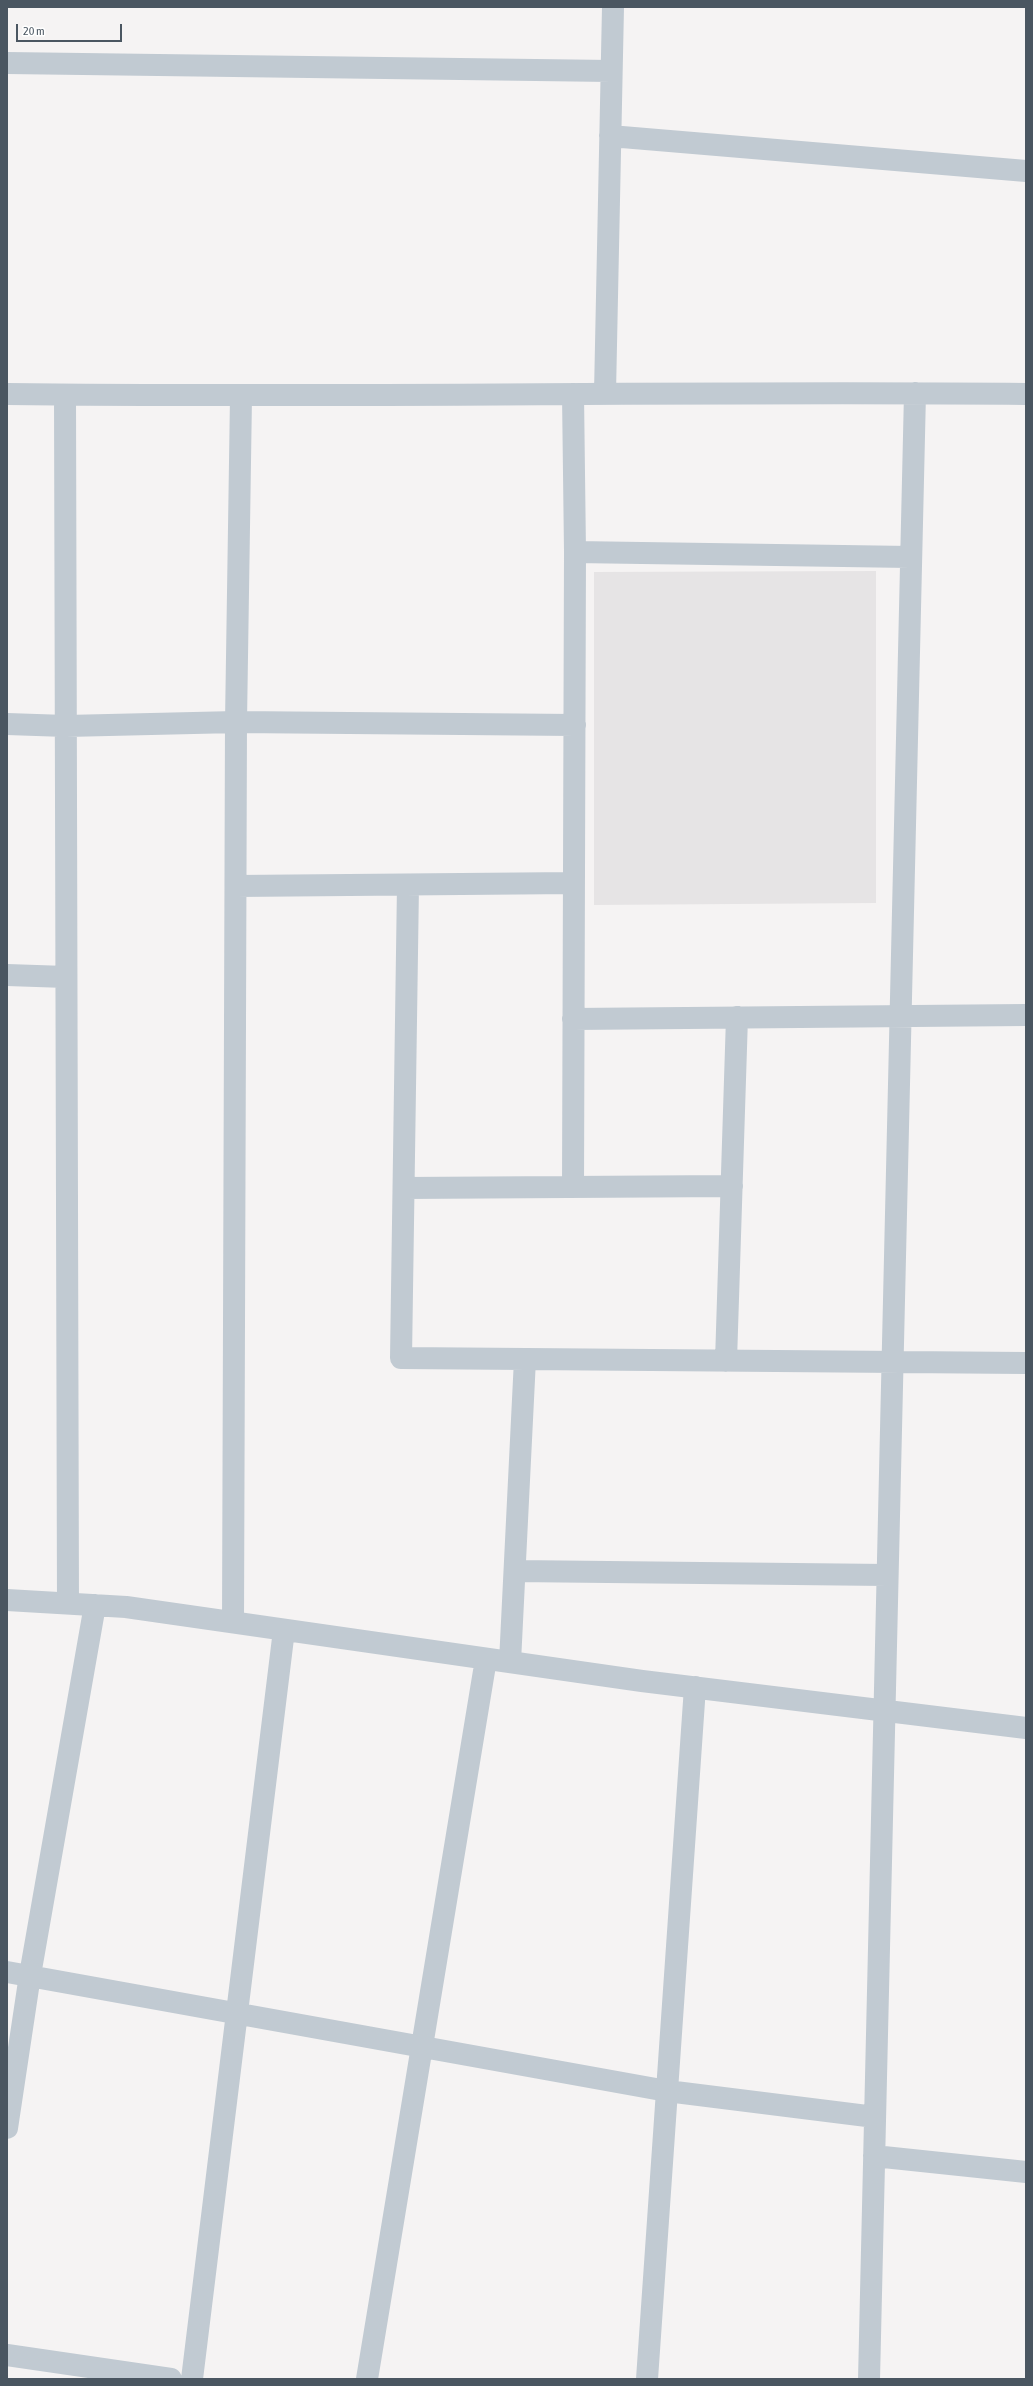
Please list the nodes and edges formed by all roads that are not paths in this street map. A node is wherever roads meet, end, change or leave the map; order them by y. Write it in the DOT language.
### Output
graph roads {
  1 [pos="613,7"];
  2 [pos="7,63"];
  3 [pos="611,71"];
  4 [pos="610,136"];
  5 [pos="1026,172"];
  6 [pos="605,393"];
  7 [pos="915,393"];
  8 [pos="7,394"];
  9 [pos="573,394"];
  10 [pos="1026,394"];
  11 [pos="65,395"];
  12 [pos="241,397"];
  13 [pos="575,552"];
  14 [pos="910,557"];
  15 [pos="236,722"];
  16 [pos="7,724"];
  17 [pos="575,725"];
  18 [pos="66,726"];
  19 [pos="574,883"];
  20 [pos="408,885"];
  21 [pos="236,886"];
  22 [pos="7,975"];
  23 [pos="66,977"];
  24 [pos="900,1015"];
  25 [pos="1026,1015"];
  26 [pos="737,1017"];
  27 [pos="573,1019"];
  28 [pos="573,1186"];
  29 [pos="732,1186"];
  30 [pos="404,1188"];
  31 [pos="525,1359"];
  32 [pos="726,1361"];
  33 [pos="892,1362"];
  34 [pos="1026,1363"];
  35 [pos="515,1571"];
  36 [pos="887,1575"];
  37 [pos="7,1600"];
  38 [pos="68,1603"];
  39 [pos="95,1605"];
  40 [pos="233,1622"];
  41 [pos="284,1630"];
  42 [pos="486,1659"];
  43 [pos="510,1662"];
  44 [pos="695,1687"];
  45 [pos="884,1711"];
  46 [pos="1026,1728"];
  47 [pos="7,1972"];
  48 [pos="30,1975"];
  49 [pos="237,2014"];
  50 [pos="422,2047"];
  51 [pos="667,2091"];
  52 [pos="875,2116"];
  53 [pos="7,2128"];
  54 [pos="874,2156"];
  55 [pos="1026,2172"];
  56 [pos="7,2354"];
  57 [pos="171,2379"];
  58 [pos="192,2379"];
  59 [pos="367,2379"];
  60 [pos="647,2379"];
  61 [pos="869,2379"];
  1 -- 3 [label="street"];
  2 -- 3 [label="street"];
  3 -- 4 [label="street"];
  4 -- 5 [label="street"];
  4 -- 6 [label="street"];
  6 -- 7 [label="street"];
  6 -- 9 [label="street"];
  7 -- 10 [label="street"];
  7 -- 14 [label="street"];
  8 -- 11 [label="street"];
  9 -- 12 [label="street"];
  9 -- 13 [label="street"];
  11 -- 12 [label="street"];
  11 -- 18 [label="street"];
  12 -- 15 [label="street"];
  13 -- 14 [label="street"];
  13 -- 17 [label="street"];
  14 -- 24 [label="street"];
  15 -- 17 [label="street"];
  15 -- 18 [label="street"];
  15 -- 21 [label="street"];
  16 -- 18 [label="street"];
  17 -- 19 [label="street"];
  18 -- 23 [label="street"];
  19 -- 20 [label="street"];
  19 -- 27 [label="street"];
  20 -- 21 [label="street"];
  20 -- 30 [label="street"];
  21 -- 40 [label="street"];
  22 -- 23 [label="street"];
  23 -- 38 [label="street"];
  24 -- 25 [label="street"];
  24 -- 26 [label="street"];
  24 -- 33 [label="street"];
  26 -- 27 [label="street"];
  26 -- 29 [label="street"];
  27 -- 28 [label="street"];
  28 -- 29 [label="street"];
  28 -- 30 [label="street"];
  29 -- 32 [label="street"];
  30 -- 31 [label="street"];
  31 -- 32 [label="street"];
  31 -- 35 [label="street"];
  32 -- 33 [label="street"];
  33 -- 34 [label="street"];
  33 -- 36 [label="street"];
  35 -- 36 [label="street"];
  35 -- 43 [label="street"];
  36 -- 45 [label="street"];
  37 -- 38 [label="street"];
  38 -- 39 [label="street"];
  39 -- 40 [label="street"];
  39 -- 48 [label="street"];
  40 -- 41 [label="street"];
  41 -- 42 [label="street"];
  41 -- 49 [label="street"];
  42 -- 43 [label="street"];
  42 -- 50 [label="street"];
  43 -- 44 [label="street"];
  44 -- 45 [label="street"];
  44 -- 51 [label="street"];
  45 -- 46 [label="street"];
  45 -- 52 [label="street"];
  47 -- 48 [label="street"];
  48 -- 49 [label="street"];
  48 -- 53 [label="street"];
  49 -- 50 [label="street"];
  49 -- 58 [label="street"];
  50 -- 51 [label="street"];
  50 -- 59 [label="street"];
  51 -- 52 [label="street"];
  51 -- 60 [label="street"];
  52 -- 54 [label="street"];
  54 -- 55 [label="street"];
  54 -- 61 [label="street"];
  56 -- 57 [label="street"];
}
